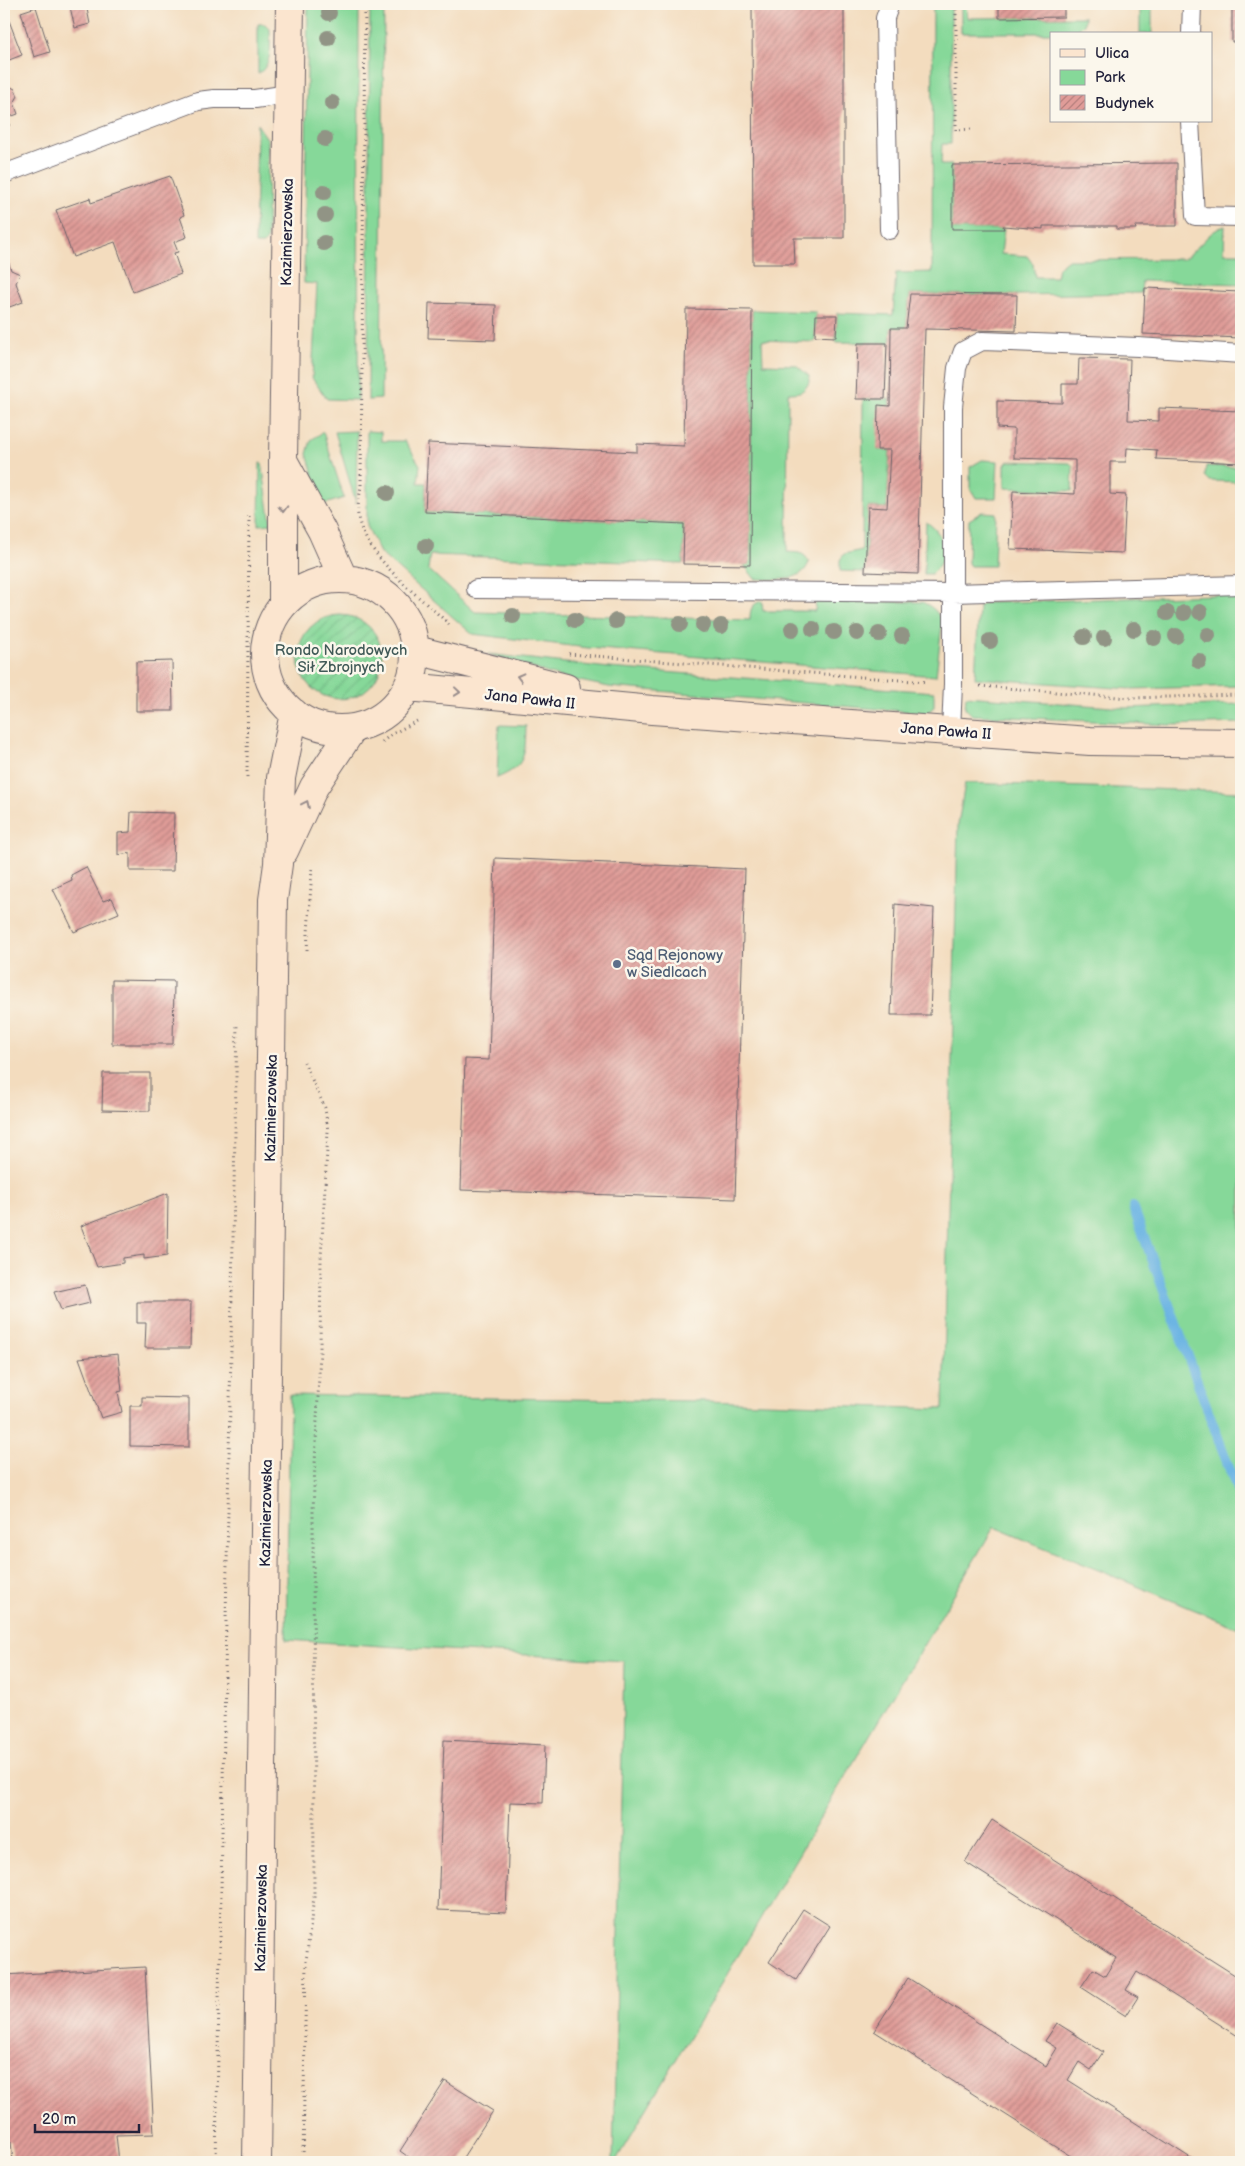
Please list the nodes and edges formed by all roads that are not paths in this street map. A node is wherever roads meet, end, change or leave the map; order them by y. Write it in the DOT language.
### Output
graph roads {
  1 [pos="290,4"];
  2 [pos="890,4"];
  3 [pos="1192,4"];
  4 [pos="1192,32"];
  5 [pos="289,94"];
  6 [pos="1190,122"];
  7 [pos="4,174"];
  8 [pos="1241,217"];
  9 [pos="889,230"];
  10 [pos="1241,354"];
  11 [pos="283,460"];
  12 [pos="343,578"];
  13 [pos="1241,585"];
  14 [pos="476,589"];
  15 [pos="953,594"];
  16 [pos="283,604"];
  17 [pos="416,650"];
  18 [pos="408,687"];
  19 [pos="652,710"];
  20 [pos="294,713"];
  21 [pos="353,728"];
  22 [pos="951,731"];
  23 [pos="1241,743"];
  24 [pos="278,864"];
  25 [pos="257,2162"];
  1 -- 5 [label="main road, Kazimierzowska"];
  2 -- 9 [label="lane"];
  3 -- 4 [label="lane"];
  5 -- 7 [label="lane"];
  5 -- 11 [label="main road, Kazimierzowska"];
  6 -- 8 [label="lane"];
  10 -- 15 [label="lane"];
  11 -- 12 [label="main road, Kazimierzowska"];
  11 -- 16 [label="main road, Kazimierzowska, one-way"];
  12 -- 16 [label="main road"];
  12 -- 17 [label="main road"];
  13 -- 15 [label="lane"];
  14 -- 15 [label="lane"];
  15 -- 22 [label="lane"];
  16 -- 20 [label="main road"];
  17 -- 18 [label="main road"];
  19 -- 17 [label="main road, Jana Pawła II, one-way"];
  18 -- 19 [label="main road, Jana Pawła II, one-way"];
  18 -- 21 [label="main road"];
  19 -- 22 [label="main road, Jana Pawła II"];
  20 -- 21 [label="main road"];
  20 -- 24 [label="main road, Kazimierzowska"];
  24 -- 21 [label="main road, Kazimierzowska, one-way"];
  22 -- 23 [label="main road, Jana Pawła II"];
  24 -- 25 [label="main road, Kazimierzowska"];
}
